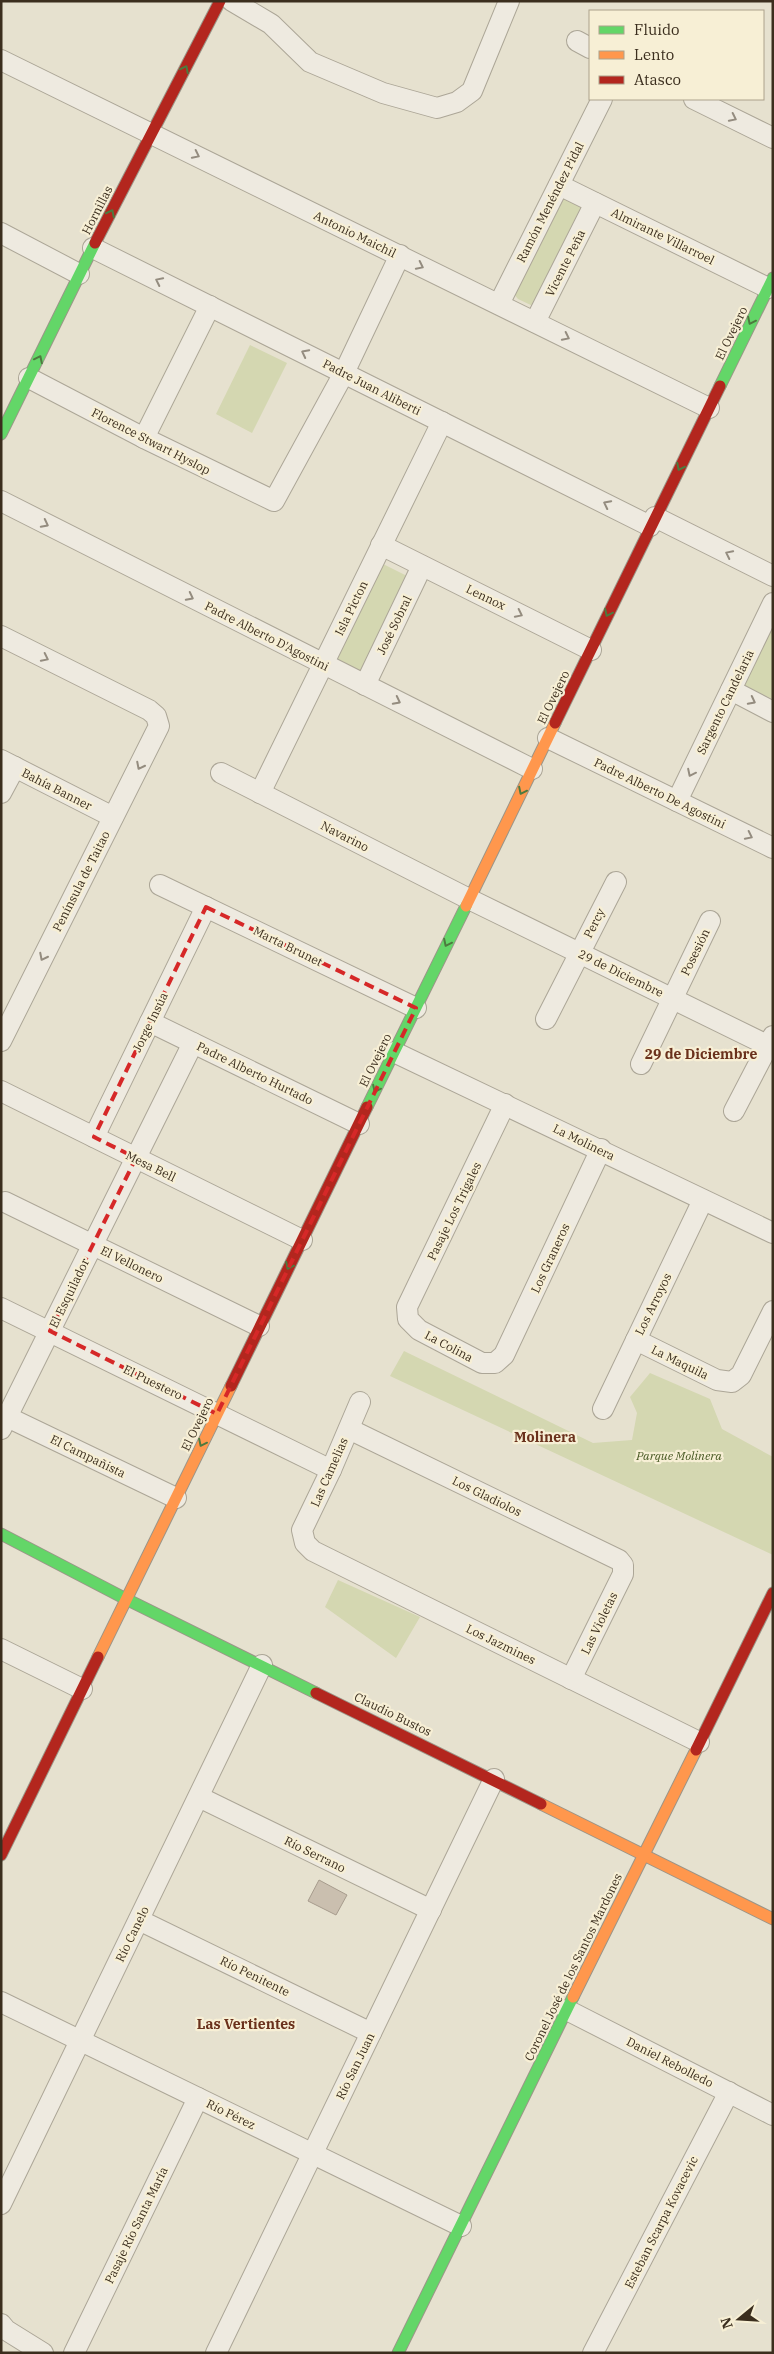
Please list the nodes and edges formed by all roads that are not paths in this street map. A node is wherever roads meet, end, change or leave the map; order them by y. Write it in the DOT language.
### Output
graph roads {
  1 [pos="220,1"];
  2 [pos="232,1"];
  3 [pos="509,1"];
  4 [pos="1,60"];
  5 [pos="602,100"];
  6 [pos="696,100"];
  7 [pos="152,133"];
  8 [pos="773,138"];
  9 [pos="559,185"];
  10 [pos="595,203"];
  11 [pos="1,233"];
  12 [pos="93,248"];
  13 [pos="400,256"];
  14 [pos="79,274"];
  15 [pos="770,283"];
  16 [pos="499,304"];
  17 [pos="210,306"];
  18 [pos="535,322"];
  19 [pos="344,373"];
  20 [pos="29,378"];
  21 [pos="709,408"];
  22 [pos="442,422"];
  23 [pos="2,431"];
  24 [pos="144,438"];
  25 [pos="1,502"];
  26 [pos="652,522"];
  27 [pos="381,546"];
  28 [pos="422,566"];
  29 [pos="773,576"];
  30 [pos="773,603"];
  31 [pos="1,636"];
  32 [pos="591,650"];
  33 [pos="323,664"];
  34 [pos="365,685"];
  35 [pos="730,690"];
  36 [pos="773,712"];
  37 [pos="548,738"];
  38 [pos="8,764"];
  39 [pos="532,769"];
  40 [pos="221,773"];
  41 [pos="1,793"];
  42 [pos="260,793"];
  43 [pos="677,801"];
  44 [pos="113,818"];
  45 [pos="773,848"];
  46 [pos="616,882"];
  47 [pos="160,885"];
  48 [pos="469,899"];
  49 [pos="206,907"];
  50 [pos="710,921"];
  51 [pos="579,953"];
  52 [pos="672,999"];
  53 [pos="416,1008"];
  54 [pos="546,1019"];
  55 [pos="150,1022"];
  56 [pos="4,1030"];
  57 [pos="193,1043"];
  58 [pos="771,1043"];
  59 [pos="394,1052"];
  60 [pos="641,1064"];
  61 [pos="1,1091"];
  62 [pos="505,1104"];
  63 [pos="734,1111"];
  64 [pos="359,1124"];
  65 [pos="94,1137"];
  66 [pos="600,1149"];
  67 [pos="136,1158"];
  68 [pos="703,1200"];
  69 [pos="5,1202"];
  70 [pos="773,1233"];
  71 [pos="302,1240"];
  72 [pos="93,1245"];
  73 [pos="1,1308"];
  74 [pos="773,1311"];
  75 [pos="408,1319"];
  76 [pos="260,1326"];
  77 [pos="50,1332"];
  78 [pos="636,1340"];
  79 [pos="495,1363"];
  80 [pos="360,1402"];
  81 [pos="603,1409"];
  82 [pos="217,1414"];
  83 [pos="3,1420"];
  84 [pos="348,1429"];
  85 [pos="331,1470"];
  86 [pos="176,1498"];
  87 [pos="1,1534"];
  88 [pos="305,1542"];
  89 [pos="623,1565"];
  90 [pos="773,1593"];
  91 [pos="126,1599"];
  92 [pos="1,1649"];
  93 [pos="262,1665"];
  94 [pos="571,1679"];
  95 [pos="82,1689"];
  96 [pos="699,1742"];
  97 [pos="494,1779"];
  98 [pos="198,1797"];
  99 [pos="1,1855"];
  100 [pos="644,1855"];
  101 [pos="431,1910"];
  102 [pos="773,1919"];
  103 [pos="139,1920"];
  104 [pos="1,2002"];
  105 [pos="567,2010"];
  106 [pos="371,2033"];
  107 [pos="80,2041"];
  108 [pos="729,2092"];
  109 [pos="198,2098"];
  110 [pos="773,2114"];
  111 [pos="312,2154"];
  112 [pos="1,2204"];
  113 [pos="460,2226"];
  114 [pos="1,2324"];
  115 [pos="43,2353"];
  116 [pos="74,2353"];
  117 [pos="216,2353"];
  118 [pos="398,2353"];
  119 [pos="593,2353"];
  7 -- 1 [label="street, Hornillas, one-way"];
  2 -- 3 [label="street"];
  4 -- 7 [label="street, Antonio Maichil"];
  5 -- 9 [label="street, Ramón Menéndez Pidal"];
  6 -- 8 [label="street, one-way"];
  12 -- 7 [label="street, Hornillas, one-way"];
  7 -- 13 [label="street, Antonio Maichil, one-way"];
  9 -- 10 [label="street, Almirante Villarroel"];
  9 -- 16 [label="street, Ramón Menéndez Pidal"];
  10 -- 15 [label="street, Almirante Villarroel"];
  10 -- 18 [label="street, Vicente Peña"];
  11 -- 14 [label="street"];
  12 -- 14 [label="street, Hornillas"];
  17 -- 12 [label="street, Padre Juan Aliberti, one-way"];
  13 -- 16 [label="street, Antonio Maichil, one-way"];
  13 -- 19 [label="street"];
  20 -- 14 [label="street, Hornillas, one-way"];
  15 -- 21 [label="street, El Ovejero, one-way"];
  16 -- 18 [label="street, Antonio Maichil"];
  19 -- 17 [label="street, Padre Juan Aliberti, one-way"];
  17 -- 24 [label="street"];
  18 -- 21 [label="street, Antonio Maichil, one-way"];
  19 -- 22 [label="street, Padre Juan Aliberti"];
  19 -- 24 [label="street, Florence Stwart Hyslop"];
  20 -- 23 [label="street, Hornillas"];
  20 -- 24 [label="street, Florence Stwart Hyslop"];
  21 -- 26 [label="street, El Ovejero, one-way"];
  26 -- 22 [label="street, Padre Juan Aliberti, one-way"];
  22 -- 27 [label="street, Isla Picton"];
  25 -- 33 [label="street, Padre Alberto D'Agostini, one-way"];
  29 -- 26 [label="street, Padre Juan Aliberti, one-way"];
  26 -- 32 [label="street, El Ovejero, one-way"];
  27 -- 28 [label="street, Lennox"];
  27 -- 33 [label="street, Isla Picton"];
  28 -- 32 [label="street, Lennox, one-way"];
  28 -- 34 [label="street, José Sobral"];
  30 -- 35 [label="street, Sargento Candelaria"];
  31 -- 44 [label="street, Península de Taitao, one-way"];
  32 -- 37 [label="street, El Ovejero"];
  33 -- 34 [label="street, Padre Alberto D'Agostini"];
  33 -- 42 [label="street, Isla Picton"];
  34 -- 39 [label="street, Padre Alberto D'Agostini, one-way"];
  35 -- 36 [label="street, one-way"];
  35 -- 43 [label="street, Sargento Candelaria, one-way"];
  37 -- 39 [label="street, El Ovejero"];
  37 -- 43 [label="street, Padre Alberto De Agostini"];
  38 -- 41 [label="street"];
  38 -- 44 [label="street, Bahía Banner"];
  39 -- 48 [label="street, El Ovejero, one-way"];
  40 -- 42 [label="street, Navarino"];
  42 -- 48 [label="street, Navarino"];
  43 -- 45 [label="street, Padre Alberto De Agostini, one-way"];
  44 -- 56 [label="street, Península de Taitao, one-way"];
  46 -- 51 [label="street, Percy"];
  47 -- 49 [label="street, Marta Brunet"];
  48 -- 51 [label="street, 29 de Diciembre"];
  48 -- 53 [label="street, El Ovejero, one-way"];
  49 -- 53 [label="street, Marta Brunet"];
  49 -- 55 [label="street, Jorge Insúa"];
  50 -- 52 [label="street, Posesión"];
  51 -- 52 [label="street, 29 de Diciembre"];
  51 -- 54 [label="street, Percy"];
  52 -- 58 [label="street, 29 de Diciembre"];
  52 -- 60 [label="street, Posesión"];
  53 -- 59 [label="street, El Ovejero"];
  55 -- 57 [label="street, Padre Alberto Hurtado"];
  55 -- 65 [label="street, Jorge Insúa"];
  57 -- 64 [label="street, Padre Alberto Hurtado"];
  57 -- 67 [label="street, El Esquilador"];
  58 -- 63 [label="street"];
  59 -- 62 [label="street, La Molinera"];
  59 -- 64 [label="street, El Ovejero, one-way"];
  61 -- 65 [label="street, Mesa Bell"];
  62 -- 66 [label="street, La Molinera"];
  62 -- 75 [label="street, Pasaje Los Trigales"];
  64 -- 71 [label="street, El Ovejero"];
  65 -- 67 [label="street, Mesa Bell"];
  66 -- 68 [label="street, La Molinera"];
  66 -- 79 [label="street, Los Graneros"];
  67 -- 71 [label="street, Mesa Bell"];
  67 -- 72 [label="street, El Esquilador"];
  68 -- 70 [label="street, La Molinera"];
  68 -- 78 [label="street, Los Arroyos"];
  69 -- 72 [label="street, El Vellonero"];
  71 -- 76 [label="street, El Ovejero, one-way"];
  72 -- 76 [label="street, El Vellonero"];
  72 -- 77 [label="street, El Esquilador"];
  73 -- 77 [label="street, El Puestero"];
  74 -- 78 [label="street, La Maquila"];
  75 -- 79 [label="street, La Colina"];
  76 -- 82 [label="street, El Ovejero"];
  77 -- 82 [label="street, El Puestero"];
  77 -- 83 [label="street, El Esquilador"];
  78 -- 81 [label="street, Los Arroyos"];
  80 -- 84 [label="street, Las Camelias"];
  82 -- 85 [label="street, El Puestero"];
  82 -- 86 [label="street, El Ovejero, one-way"];
  83 -- 86 [label="street, El Campañista"];
  84 -- 85 [label="street, Las Camelias"];
  84 -- 89 [label="street, Los Gladiolos"];
  85 -- 88 [label="street, Las Camelias"];
  86 -- 91 [label="street, El Ovejero"];
  87 -- 91 [label="street, Claudio Bustos"];
  88 -- 94 [label="street, Los Jazmines"];
  89 -- 94 [label="street, Las Violetas"];
  90 -- 96 [label="street, Coronel José de los Santos Mardones"];
  91 -- 93 [label="street, Claudio Bustos"];
  91 -- 95 [label="street, El Ovejero"];
  92 -- 95 [label="street"];
  93 -- 97 [label="street, Claudio Bustos"];
  93 -- 98 [label="street, Río Canelo"];
  94 -- 96 [label="street, Los Jazmines"];
  95 -- 99 [label="street, El Ovejero"];
  96 -- 100 [label="street, Coronel José de los Santos Mardones"];
  97 -- 100 [label="street, Claudio Bustos"];
  97 -- 101 [label="street, Río San Juan"];
  98 -- 101 [label="street, Río Serrano"];
  98 -- 103 [label="street, Río Canelo"];
  100 -- 102 [label="street, Claudio Bustos"];
  100 -- 105 [label="street, Coronel José de los Santos Mardones"];
  101 -- 106 [label="street, Río San Juan"];
  103 -- 106 [label="street, Río Penitente"];
  103 -- 107 [label="street, Río Canelo"];
  104 -- 107 [label="street, Río Pérez"];
  105 -- 108 [label="street, Daniel Rebolledo"];
  105 -- 113 [label="street, Coronel José de los Santos Mardones"];
  106 -- 111 [label="street, Río San Juan"];
  107 -- 109 [label="street, Río Pérez"];
  107 -- 112 [label="street, Río Canelo"];
  108 -- 110 [label="street, Daniel Rebolledo"];
  108 -- 119 [label="street, Esteban Scarpa Kovacevic"];
  109 -- 111 [label="street, Río Pérez"];
  109 -- 116 [label="street, Pasaje Río Santa María"];
  111 -- 113 [label="street, Río Pérez"];
  111 -- 117 [label="street, Río San Juan"];
  113 -- 118 [label="street, Coronel José de los Santos Mardones"];
  114 -- 115 [label="street"];
}
